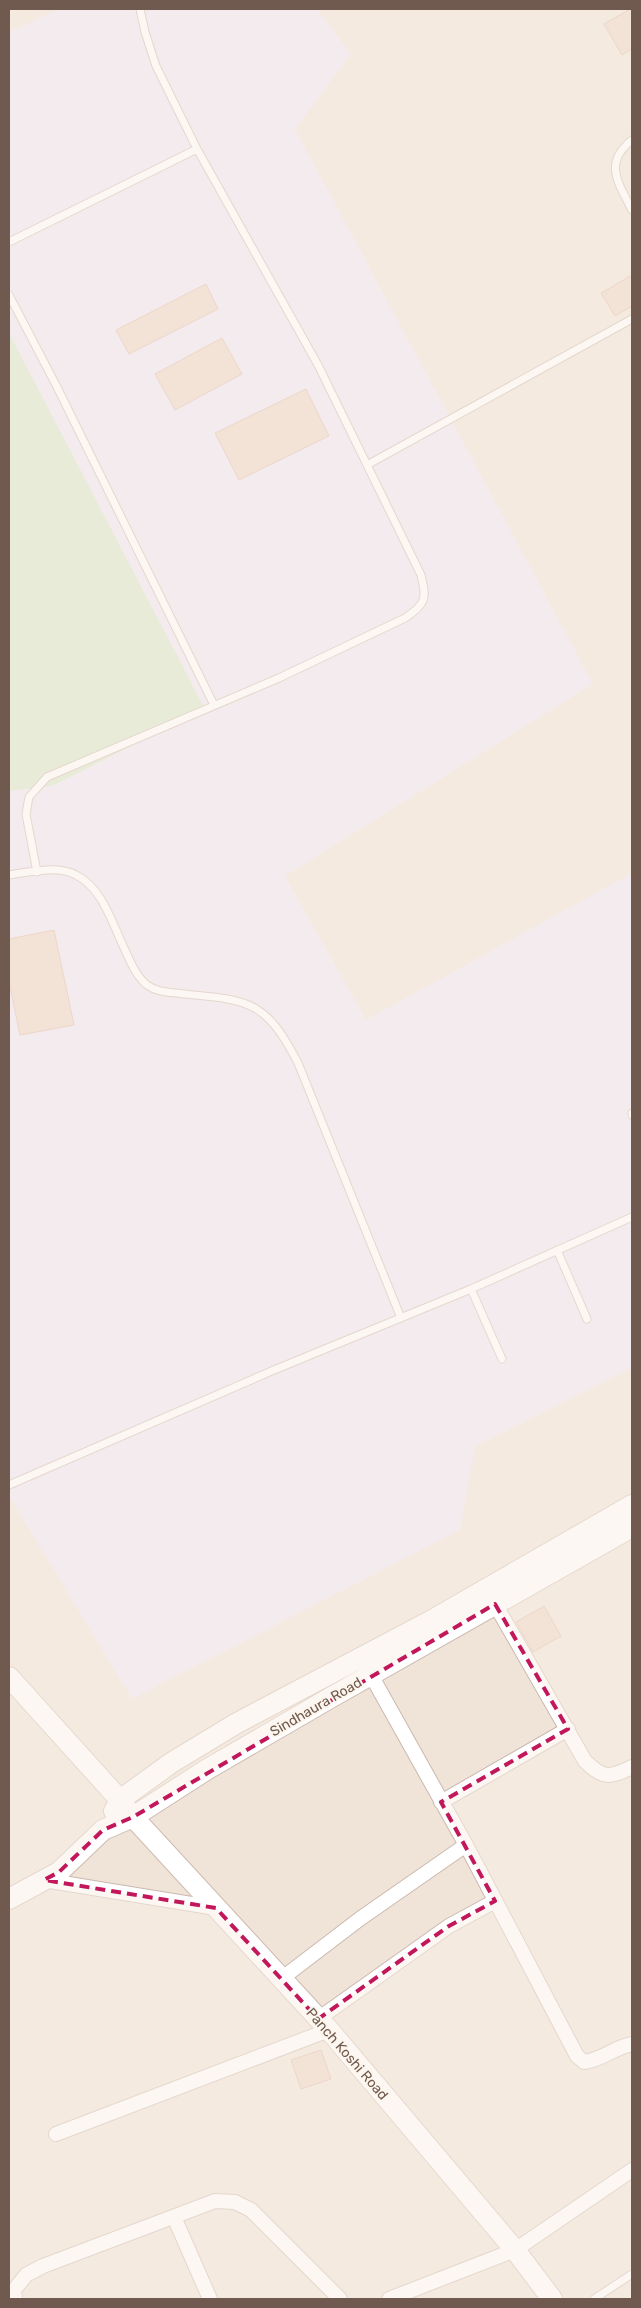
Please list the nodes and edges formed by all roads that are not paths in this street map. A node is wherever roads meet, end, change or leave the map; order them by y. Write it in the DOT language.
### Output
graph roads {
  1 [pos="140,9"];
  2 [pos="632,140"];
  3 [pos="197,149"];
  4 [pos="632,210"];
  5 [pos="9,242"];
  6 [pos="9,295"];
  7 [pos="632,319"];
  8 [pos="367,465"];
  9 [pos="214,705"];
  10 [pos="37,872"];
  11 [pos="9,875"];
  12 [pos="632,1217"];
  13 [pos="557,1250"];
  14 [pos="471,1289"];
  15 [pos="401,1318"];
  16 [pos="587,1319"];
  17 [pos="502,1359"];
  18 [pos="9,1485"];
  19 [pos="632,1505"];
  20 [pos="632,1527"];
  21 [pos="496,1604"];
  22 [pos="371,1675"];
  23 [pos="9,1677"];
  24 [pos="568,1729"];
  25 [pos="632,1766"];
  26 [pos="120,1800"];
  27 [pos="441,1802"];
  28 [pos="133,1817"];
  29 [pos="103,1830"];
  30 [pos="466,1845"];
  31 [pos="44,1880"];
  32 [pos="9,1899"];
  33 [pos="495,1901"];
  34 [pos="216,1908"];
  35 [pos="281,1979"];
  36 [pos="324,2025"];
  37 [pos="632,2044"];
  38 [pos="56,2134"];
  39 [pos="632,2170"];
  40 [pos="174,2217"];
  41 [pos="515,2250"];
  42 [pos="632,2274"];
  43 [pos="26,2276"];
  44 [pos="9,2279"];
  45 [pos="15,2299"];
  46 [pos="210,2299"];
  47 [pos="340,2299"];
  48 [pos="389,2299"];
  49 [pos="552,2299"];
  50 [pos="594,2299"];
  1 -- 3 [label="lane"];
  2 -- 4 [label="lane"];
  3 -- 5 [label="lane"];
  3 -- 8 [label="lane"];
  6 -- 9 [label="lane"];
  7 -- 8 [label="lane"];
  8 -- 9 [label="lane"];
  9 -- 10 [label="lane"];
  10 -- 11 [label="lane"];
  10 -- 15 [label="lane"];
  12 -- 13 [label="lane"];
  13 -- 14 [label="lane"];
  13 -- 16 [label="lane"];
  14 -- 15 [label="lane"];
  14 -- 17 [label="lane"];
  15 -- 18 [label="lane"];
  19 -- 26 [label="street"];
  20 -- 21 [label="street, Sindhaura Road"];
  21 -- 22 [label="street, Sindhaura Road"];
  21 -- 24 [label="street"];
  22 -- 27 [label="street"];
  22 -- 28 [label="street, Sindhaura Road"];
  23 -- 26 [label="street, Panch Koshi Road"];
  24 -- 25 [label="street"];
  24 -- 27 [label="street"];
  26 -- 28 [label="street, Panch Koshi Road"];
  26 -- 29 [label="street"];
  27 -- 30 [label="street"];
  28 -- 29 [label="street, Sindhaura Road"];
  28 -- 34 [label="street, Panch Koshi Road"];
  29 -- 31 [label="street, Sindhaura Road"];
  30 -- 33 [label="street"];
  30 -- 35 [label="street"];
  31 -- 32 [label="street, Sindhaura Road"];
  31 -- 34 [label="street"];
  33 -- 36 [label="street"];
  33 -- 37 [label="street"];
  34 -- 35 [label="street, Panch Koshi Road"];
  35 -- 36 [label="street, Panch Koshi Road"];
  36 -- 38 [label="street"];
  36 -- 41 [label="street, Panch Koshi Road"];
  39 -- 41 [label="street"];
  40 -- 43 [label="street"];
  40 -- 46 [label="street"];
  40 -- 47 [label="street"];
  41 -- 48 [label="street"];
  41 -- 49 [label="street, Panch Koshi Road"];
  42 -- 50 [label="lane"];
  43 -- 44 [label="street"];
  43 -- 45 [label="street"];
}
